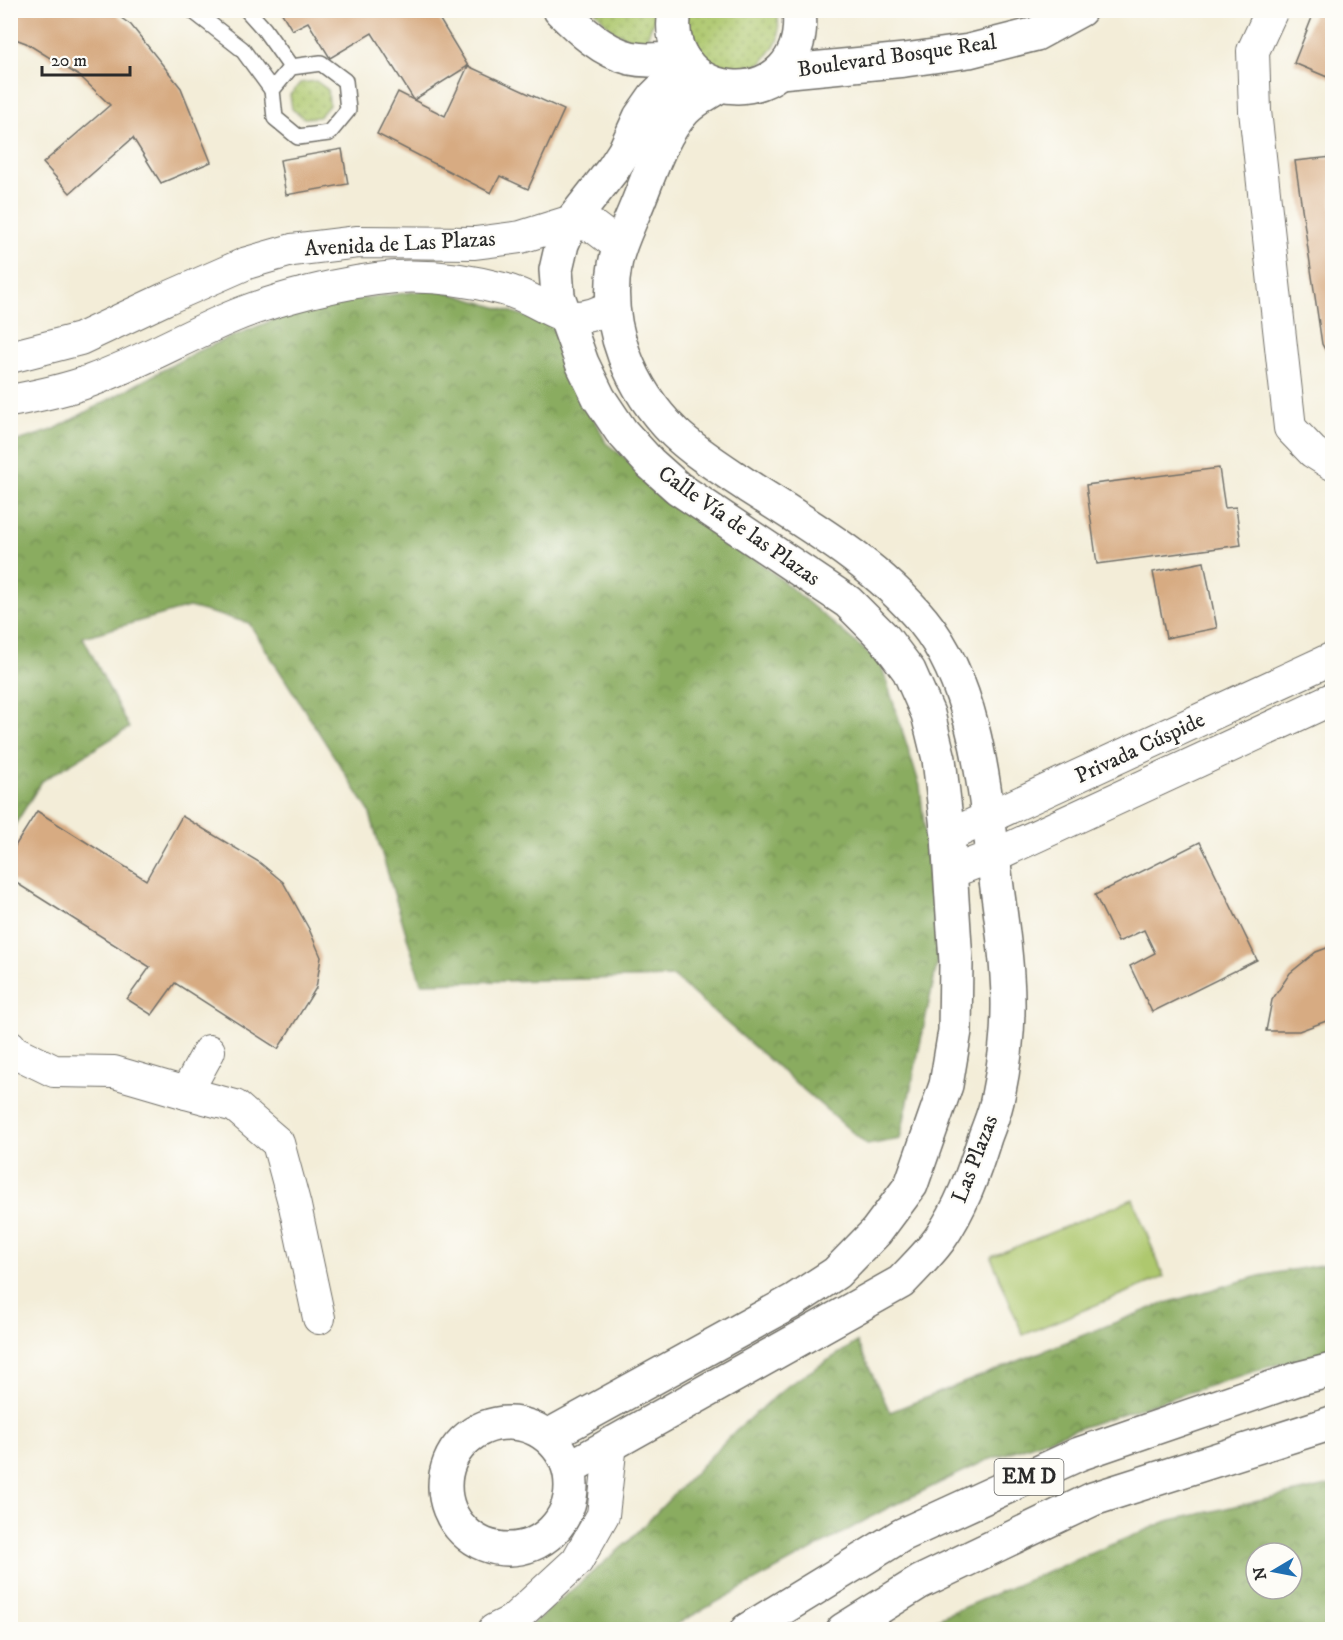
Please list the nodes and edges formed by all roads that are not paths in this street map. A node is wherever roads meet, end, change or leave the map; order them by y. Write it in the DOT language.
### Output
graph roads {
  1 [pos="192,10"];
  2 [pos="247,10"];
  3 [pos="560,10"];
  4 [pos="675,10"];
  5 [pos="799,10"];
  6 [pos="1080,10"];
  7 [pos="1272,10"];
  8 [pos="685,61"];
  9 [pos="291,67"];
  10 [pos="780,72"];
  11 [pos="719,86"];
  12 [pos="272,90"];
  13 [pos="572,221"];
  14 [pos="619,246"];
  15 [pos="613,304"];
  16 [pos="564,316"];
  17 [pos="10,357"];
  18 [pos="10,401"];
  19 [pos="1332,464"];
  20 [pos="1332,653"];
  21 [pos="1332,699"];
  22 [pos="988,819"];
  23 [pos="948,836"];
  24 [pos="993,856"];
  25 [pos="951,872"];
  26 [pos="10,1046"];
  27 [pos="209,1051"];
  28 [pos="186,1093"];
  29 [pos="319,1318"];
  30 [pos="1332,1370"];
  31 [pos="1332,1423"];
  32 [pos="548,1436"];
  33 [pos="611,1443"];
  34 [pos="569,1468"];
  35 [pos="494,1629"];
  36 [pos="747,1629"];
  37 [pos="843,1629"];
  1 -- 12 [label="lane"];
  2 -- 9 [label="lane"];
  3 -- 8 [label="main road"];
  4 -- 8 [label="main road"];
  5 -- 10 [label="main road"];
  6 -- 10 [label="main road, Boulevard Bosque Real"];
  7 -- 19 [label="street"];
  8 -- 11 [label="main road"];
  8 -- 13 [label="main road, Calle Vía de las Plazas"];
  9 -- 12 [label="lane"];
  9 -- 12 [label="lane"];
  10 -- 11 [label="main road"];
  11 -- 14 [label="main road, Calle Vía de las Plazas"];
  13 -- 14 [label="street"];
  13 -- 16 [label="main road, Calle Vía de las Plazas"];
  13 -- 17 [label="street, Avenida de Las Plazas"];
  14 -- 15 [label="main road, Calle Vía de las Plazas"];
  15 -- 16 [label="street, Avenida de Las Plazas"];
  15 -- 22 [label="main road, Calle Vía de las Plazas"];
  16 -- 18 [label="street, Avenida de Las Plazas"];
  16 -- 23 [label="main road, Calle Vía de las Plazas"];
  20 -- 22 [label="street, Privada Cúspide"];
  21 -- 24 [label="street, Privada Cúspide"];
  22 -- 23 [label="street, Privada Cúspide"];
  22 -- 24 [label="main road, Las Plazas"];
  23 -- 25 [label="main road"];
  24 -- 25 [label="street, Privada Cúspide"];
  24 -- 33 [label="main road, Las Plazas"];
  25 -- 32 [label="main road"];
  26 -- 28 [label="street"];
  27 -- 28 [label="street"];
  28 -- 29 [label="street"];
  30 -- 36 [label="main road, EM D"];
  31 -- 37 [label="main road, EM D"];
  32 -- 34 [label="main road"];
  32 -- 34 [label="main road"];
  33 -- 34 [label="main road, Las Plazas"];
  33 -- 35 [label="street"];
}
